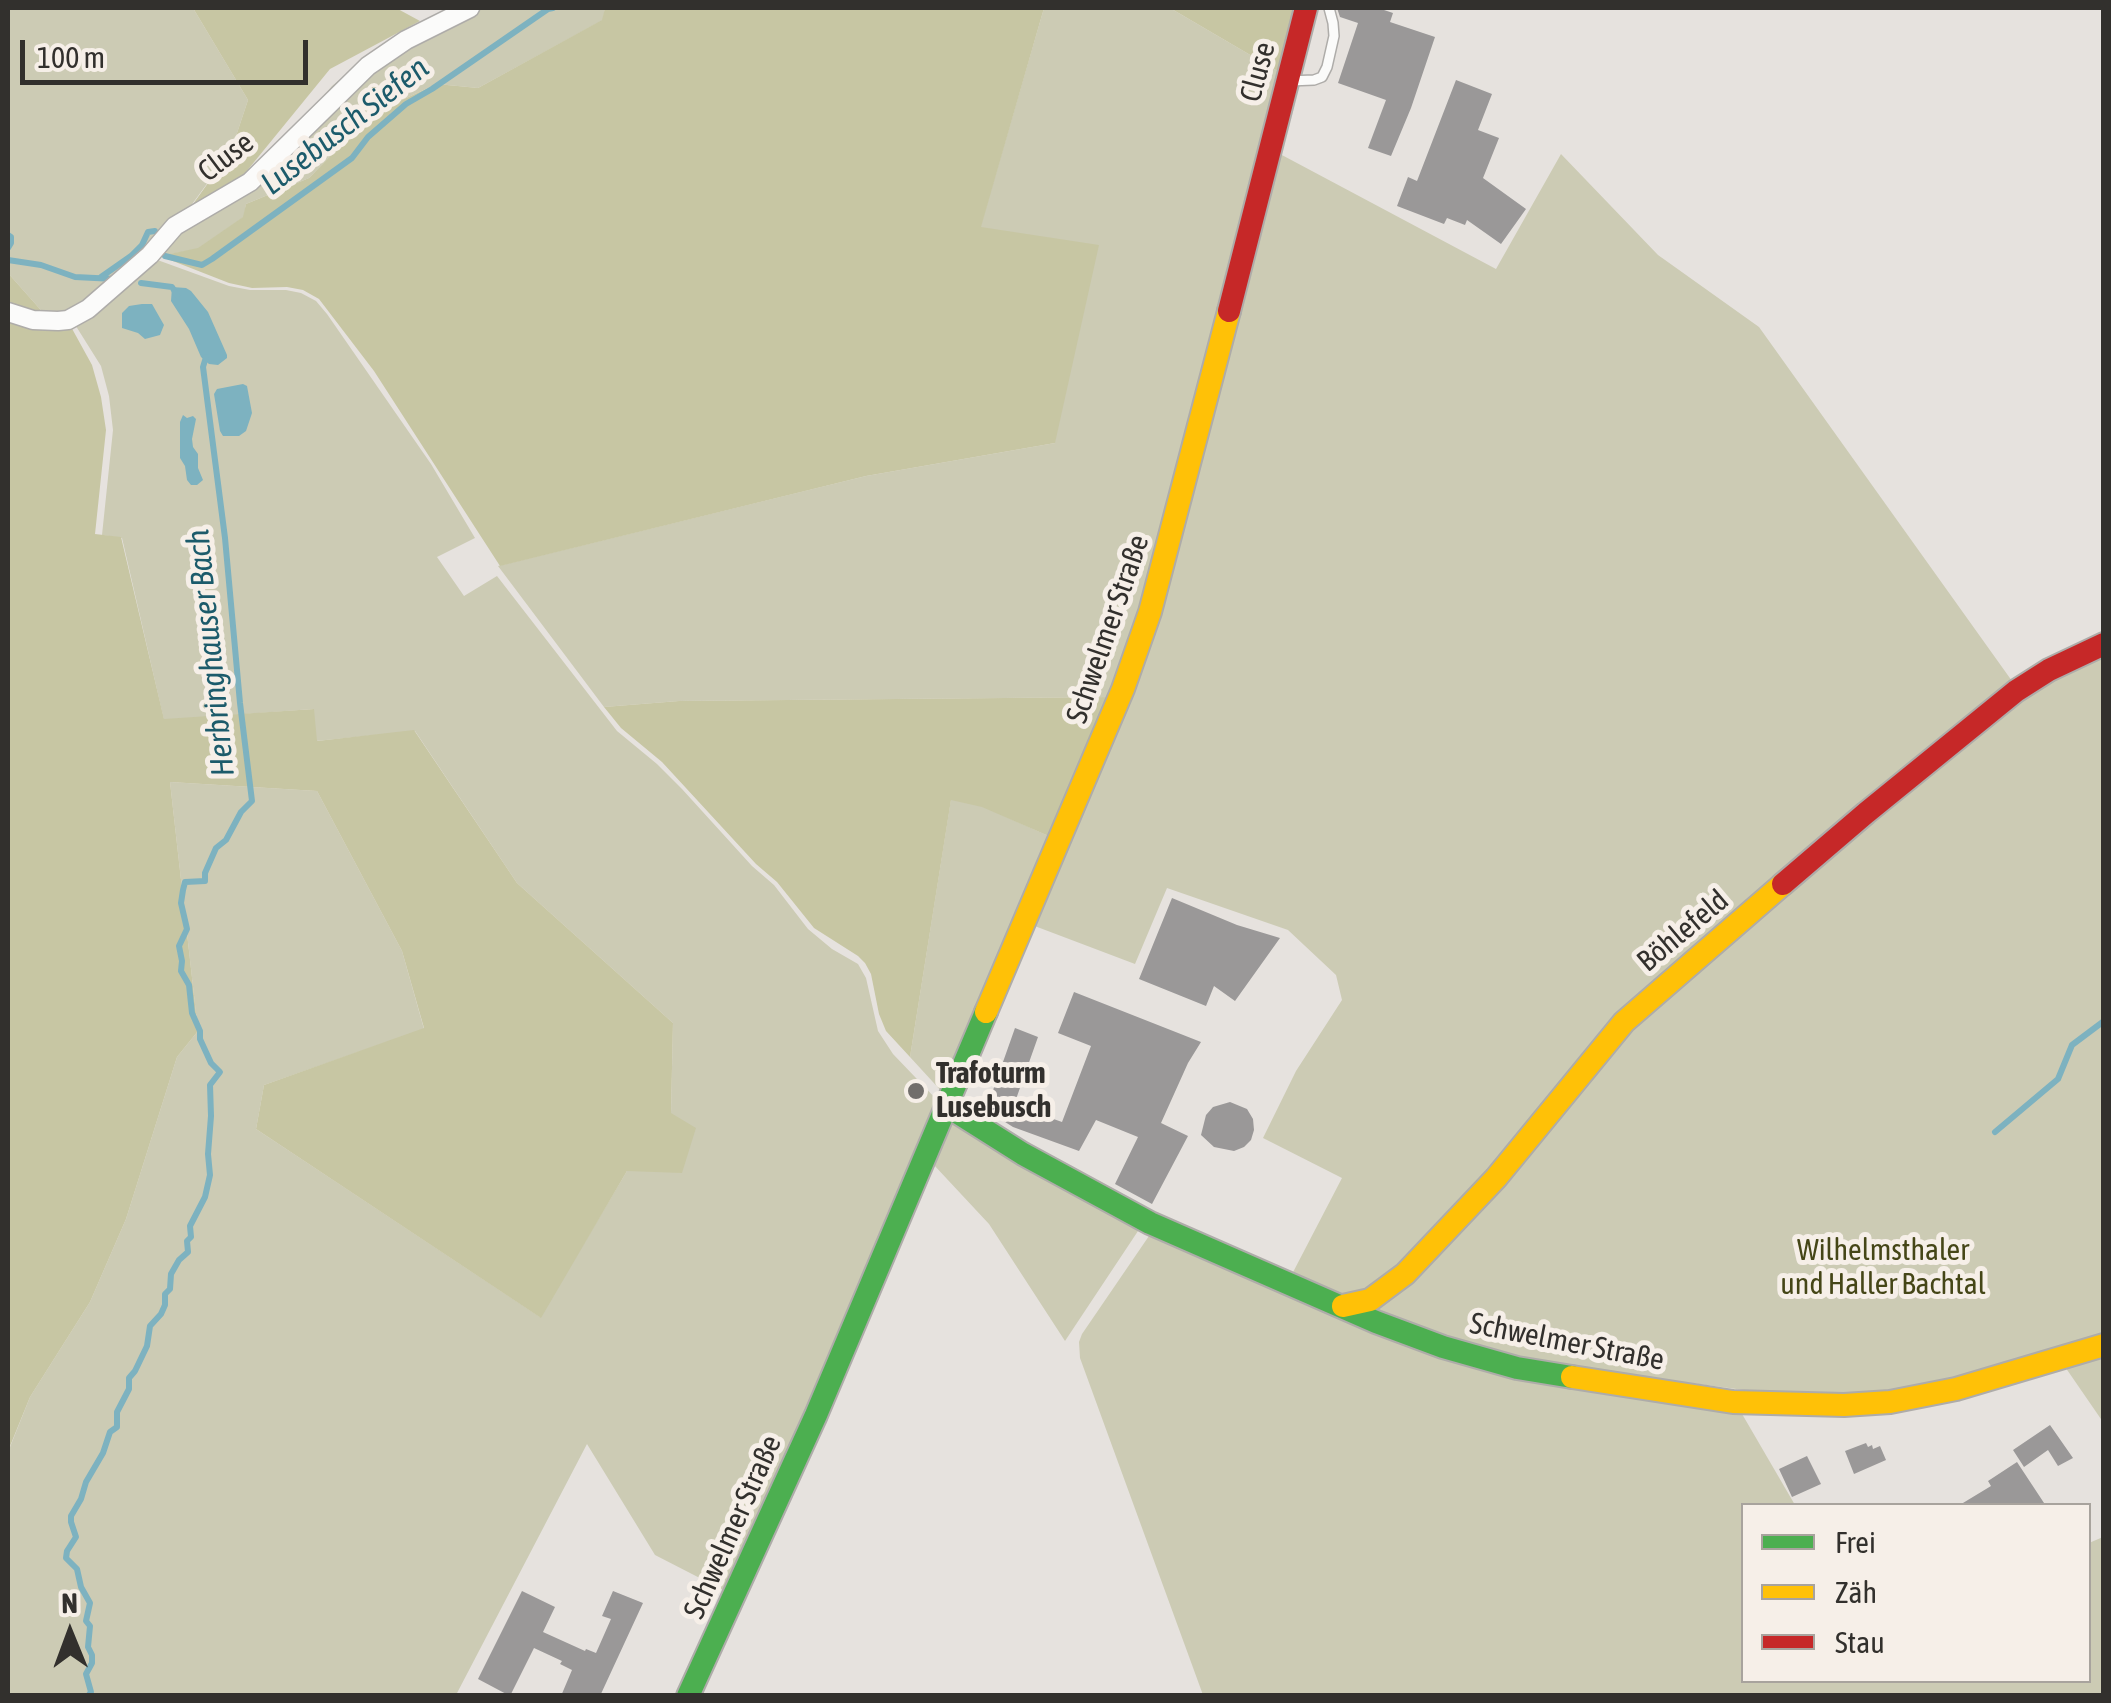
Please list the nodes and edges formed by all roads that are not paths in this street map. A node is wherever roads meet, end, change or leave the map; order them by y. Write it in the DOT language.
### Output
graph roads {
  1 [pos="470,8"];
  2 [pos="1306,8"];
  3 [pos="1329,8"];
  4 [pos="1287,81"];
  5 [pos="1269,152"];
  6 [pos="8,312"];
  7 [pos="2104,644"];
  8 [pos="947,1106"];
  9 [pos="1343,1306"];
  10 [pos="2104,1345"];
  11 [pos="688,1696"];
  1 -- 6 [label="street, Cluse"];
  2 -- 4 [label="street, Cluse"];
  3 -- 4 [label="lane"];
  4 -- 5 [label="street, Cluse"];
  5 -- 8 [label="street, Schwelmer Straße"];
  7 -- 9 [label="street, Böhlefeld"];
  8 -- 9 [label="street, Schwelmer Straße"];
  8 -- 11 [label="street, Schwelmer Straße"];
  9 -- 10 [label="street, Schwelmer Straße"];
}
